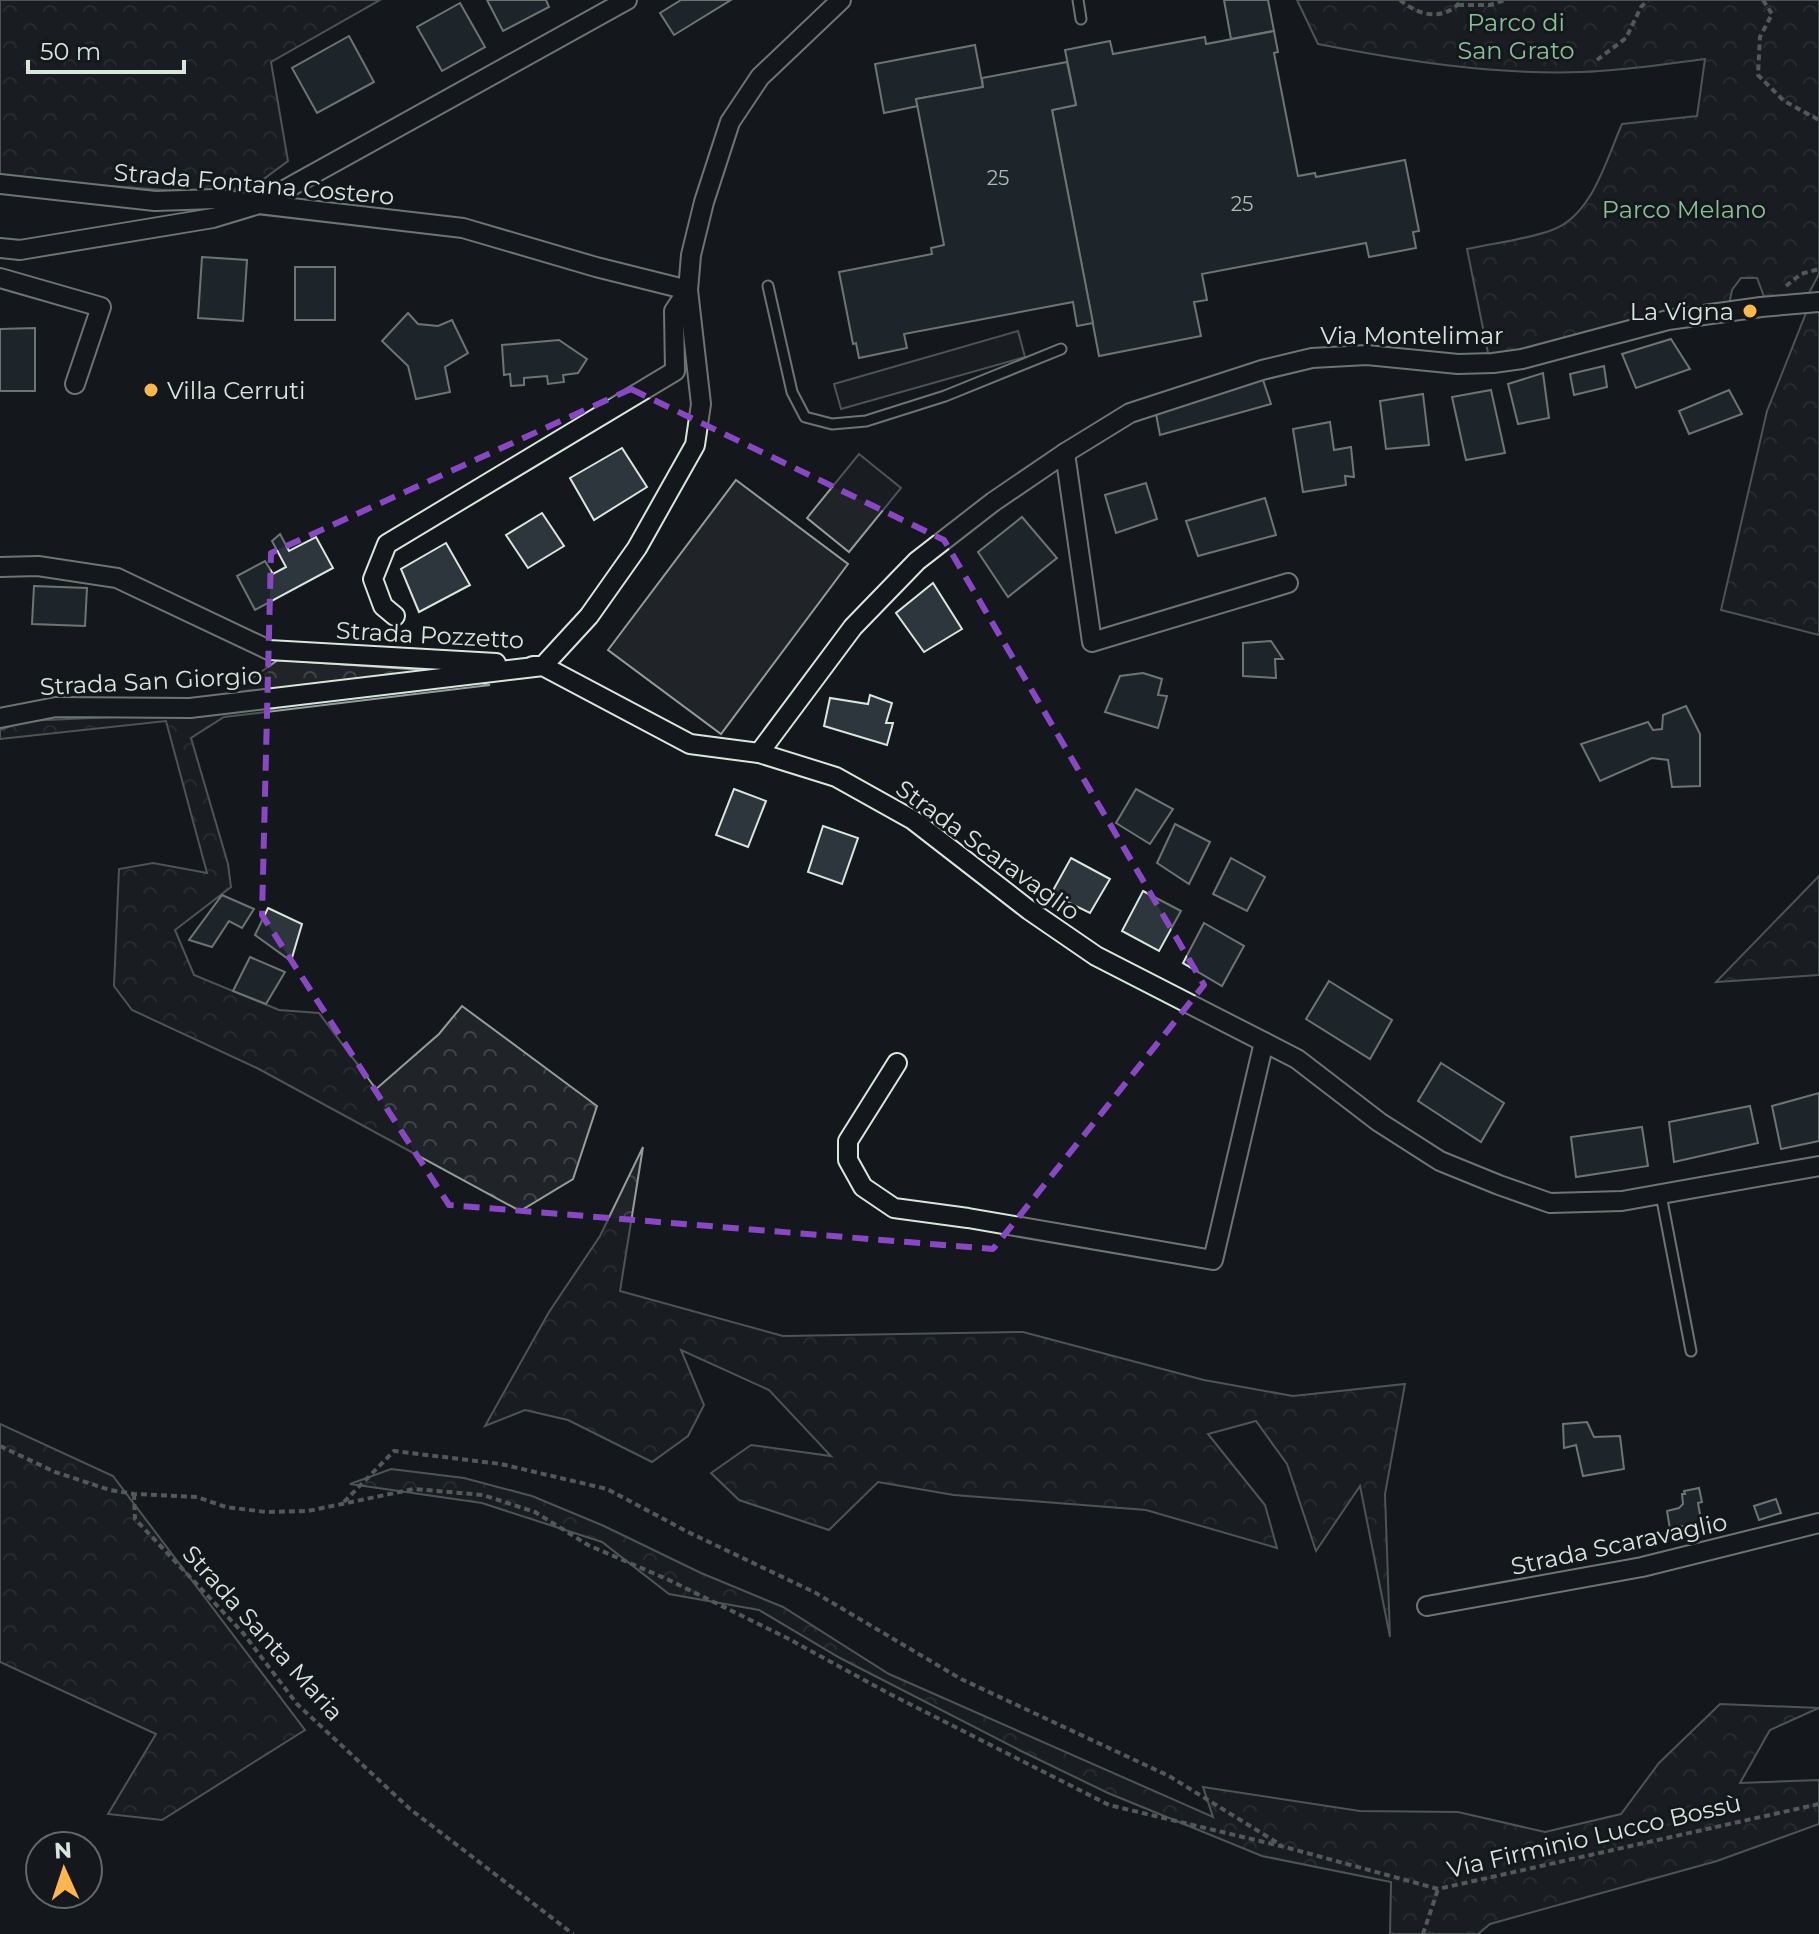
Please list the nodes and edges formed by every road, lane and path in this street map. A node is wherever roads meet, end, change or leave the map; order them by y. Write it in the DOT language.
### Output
graph roads {
  1 [pos="627,0"];
  2 [pos="841,0"];
  3 [pos="1078,0"];
  4 [pos="1400,0"];
  5 [pos="1462,0"];
  6 [pos="1505,0"];
  7 [pos="1648,0"];
  8 [pos="1763,0"];
  9 [pos="1458,5"];
  10 [pos="1081,19"];
  11 [pos="1597,60"];
  12 [pos="1819,120"];
  13 [pos="0,184"];
  14 [pos="259,204"];
  15 [pos="0,248"];
  16 [pos="0,278"];
  17 [pos="768,286"];
  18 [pos="688,290"];
  19 [pos="1819,302"];
  20 [pos="1061,349"];
  21 [pos="75,384"];
  22 [pos="1065,453"];
  23 [pos="0,567"];
  24 [pos="1288,583"];
  25 [pos="395,616"];
  26 [pos="543,666"];
  27 [pos="0,718"];
  28 [pos="759,753"];
  29 [pos="1264,1042"];
  30 [pos="897,1063"];
  31 [pos="1819,1166"];
  32 [pos="1661,1195"];
  33 [pos="1691,1351"];
  34 [pos="0,1446"];
  35 [pos="134,1494"];
  36 [pos="343,1504"];
  37 [pos="1819,1523"];
  38 [pos="1427,1606"];
  39 [pos="1819,1804"];
  40 [pos="1285,1847"];
  41 [pos="1438,1889"];
  42 [pos="573,1934"];
  43 [pos="1423,1934"];
  1 -- 14 [label="street"];
  2 -- 18 [label="street, Strada Pozzetto"];
  3 -- 10 [label="lane"];
  4 -- 9 [label="path"];
  5 -- 9 [label="path"];
  6 -- 9 [label="path"];
  7 -- 11 [label="path"];
  8 -- 12 [label="path"];
  13 -- 14 [label="street, Strada Fontana Costero"];
  14 -- 15 [label="street"];
  14 -- 18 [label="street, Strada Fontana Costero"];
  16 -- 21 [label="street"];
  17 -- 20 [label="lane"];
  18 -- 25 [label="street, Strada Pozzetto"];
  18 -- 26 [label="street, Strada Pozzetto"];
  19 -- 22 [label="street, Via Montelimar"];
  22 -- 24 [label="street"];
  22 -- 28 [label="street, Via Montelimar"];
  23 -- 26 [label="street, Strada Pozzetto"];
  26 -- 27 [label="street, Strada San Giorgio"];
  26 -- 28 [label="street, Strada Scaravaglio"];
  28 -- 29 [label="street, Strada Scaravaglio"];
  29 -- 30 [label="street"];
  29 -- 32 [label="street, Strada Scaravaglio"];
  31 -- 32 [label="street, Strada Scaravaglio"];
  32 -- 33 [label="lane"];
  34 -- 35 [label="path"];
  35 -- 36 [label="path"];
  35 -- 42 [label="path, Strada Santa Maria"];
  36 -- 40 [label="path"];
  36 -- 40 [label="path"];
  37 -- 38 [label="street, Strada Scaravaglio"];
  39 -- 41 [label="path, Via Firminio Lucco Bossù"];
  40 -- 41 [label="path, Via Firminio Lucco Bossù"];
  41 -- 43 [label="path"];
}
